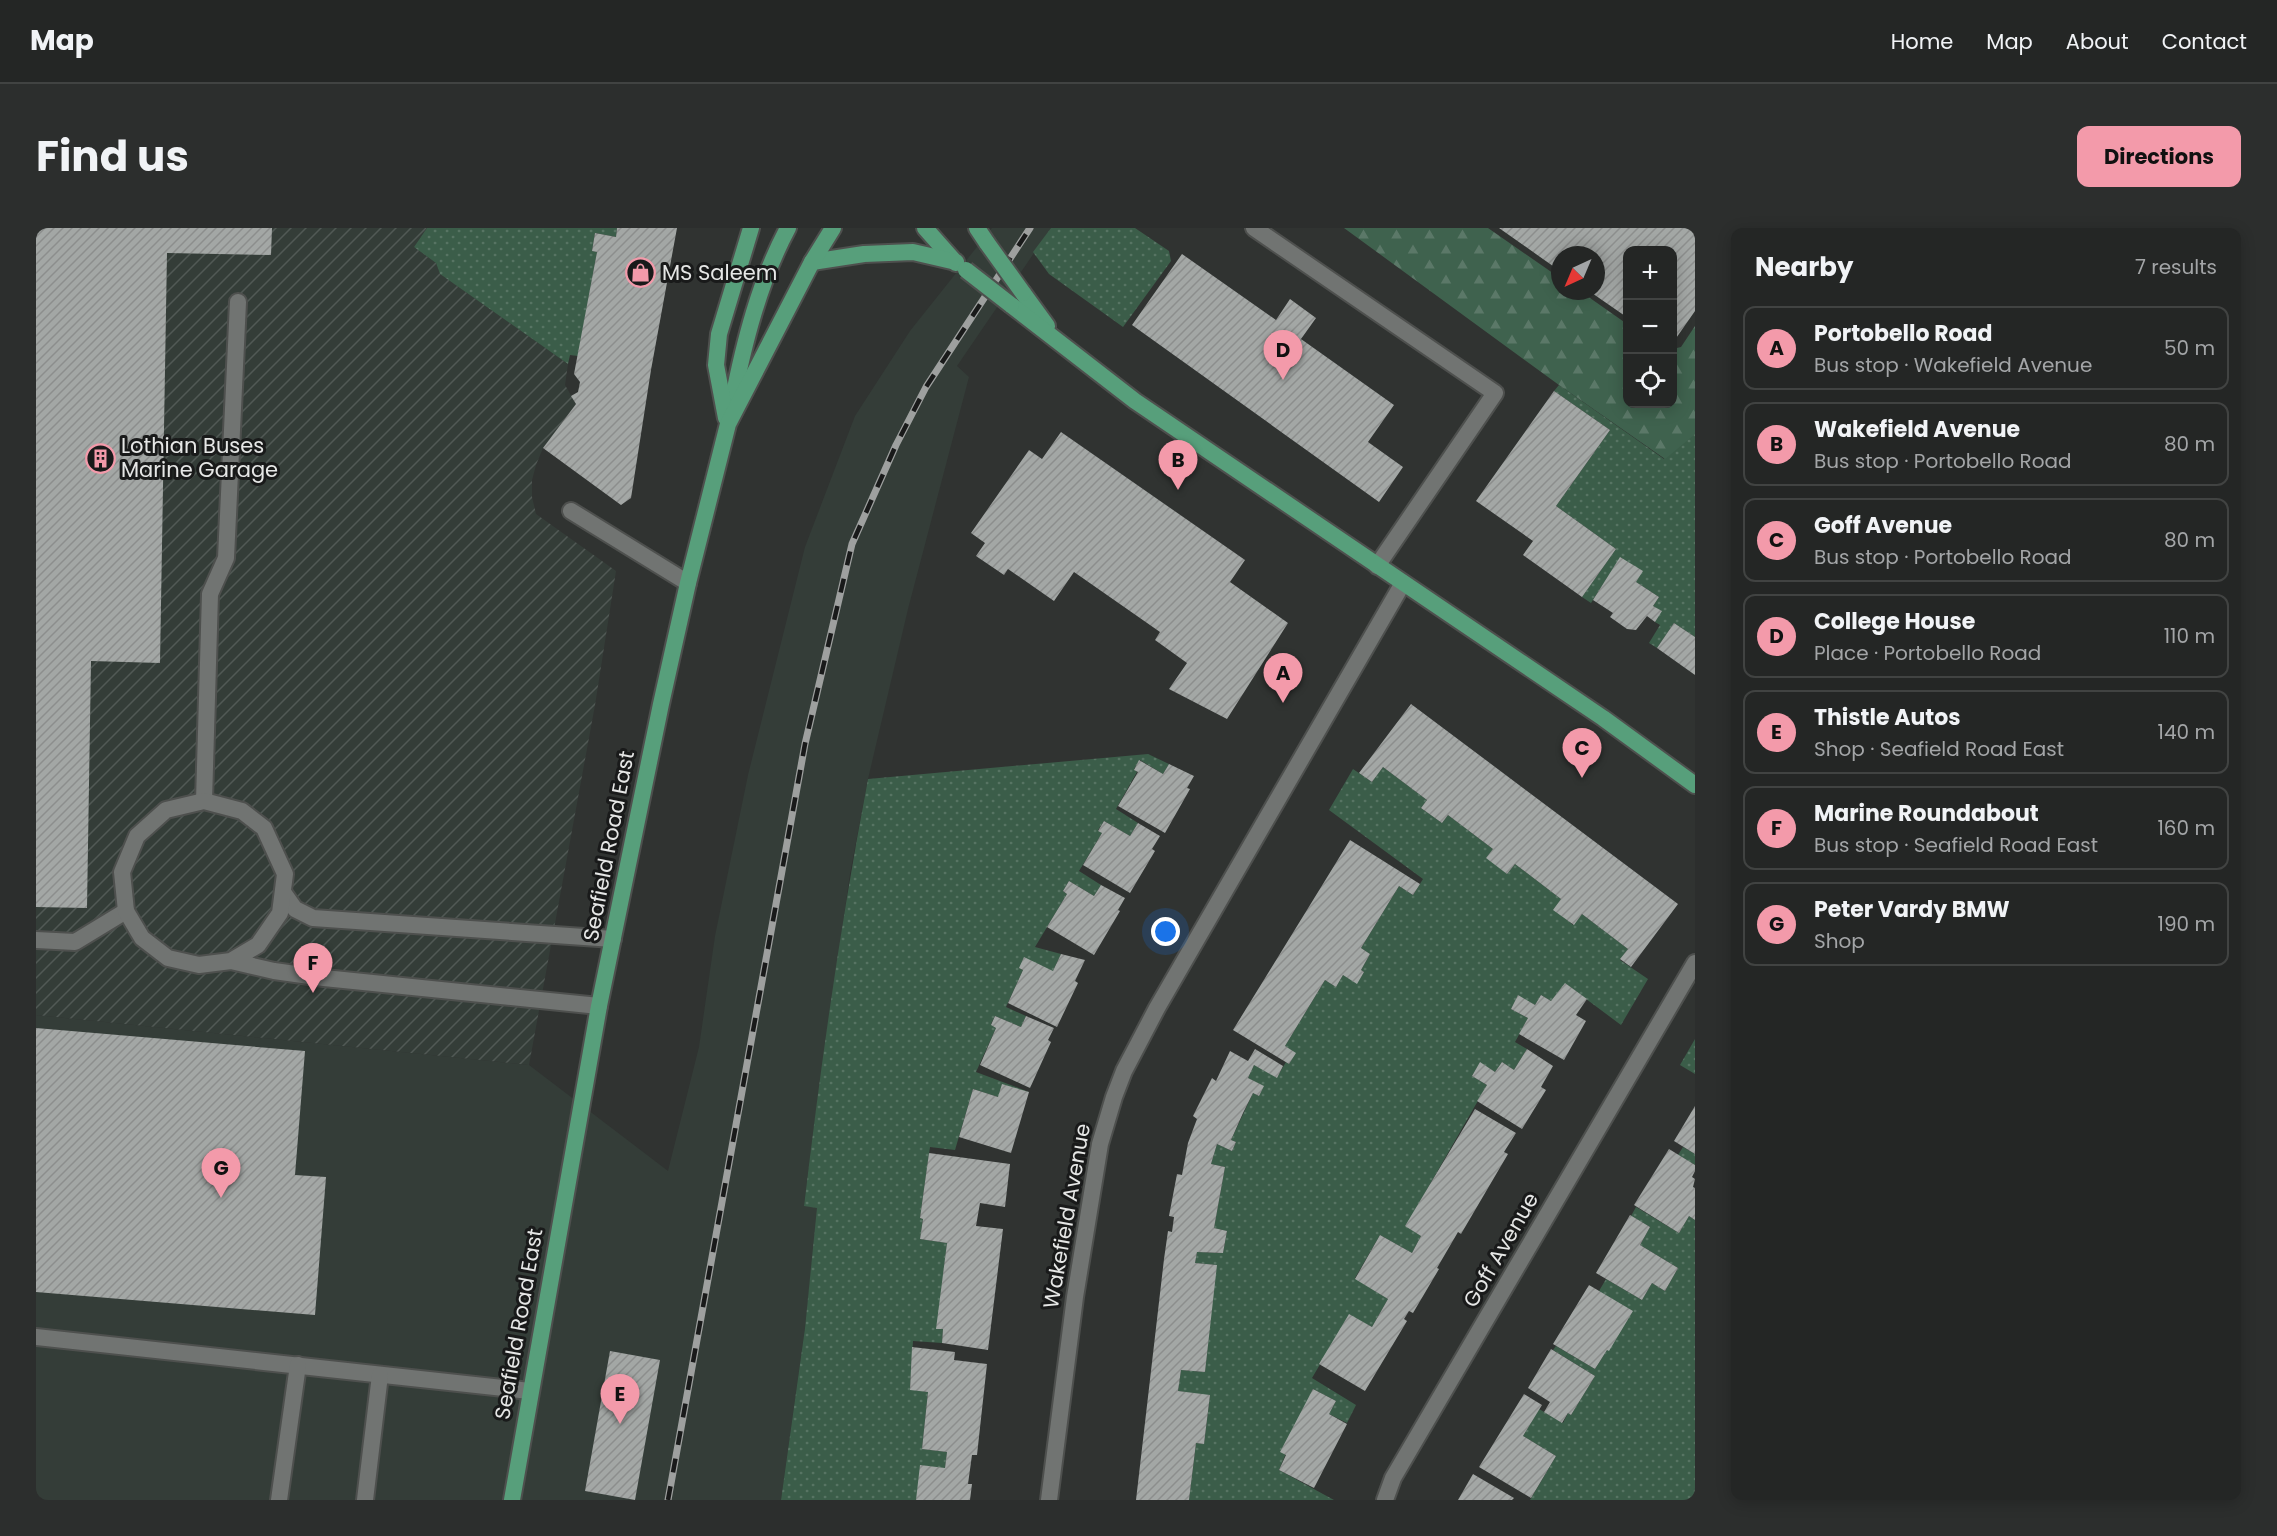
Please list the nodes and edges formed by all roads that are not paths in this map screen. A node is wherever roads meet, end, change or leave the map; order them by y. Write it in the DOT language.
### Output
graph roads {
  1 [pos="751,228"];
  2 [pos="788,228"];
  3 [pos="833,228"];
  4 [pos="925,228"];
  5 [pos="1254,228"];
  6 [pos="981,232"];
  7 [pos="812,262"];
  8 [pos="961,266"];
  9 [pos="1017,299"];
  10 [pos="238,302"];
  11 [pos="728,424"];
  12 [pos="571,511"];
  13 [pos="1377,566"];
  14 [pos="688,583"];
  15 [pos="1403,583"];
  16 [pos="1695,784"];
  17 [pos="204,801"];
  18 [pos="283,892"];
  19 [pos="126,911"];
  20 [pos="613,939"];
  21 [pos="36,940"];
  22 [pos="231,961"];
  23 [pos="1695,963"];
  24 [pos="599,1006"];
  25 [pos="36,1337"];
  26 [pos="298,1365"];
  27 [pos="380,1375"];
  28 [pos="531,1391"];
  29 [pos="279,1500"];
  30 [pos="365,1500"];
  31 [pos="512,1500"];
  32 [pos="1049,1500"];
  33 [pos="1385,1500"];
  1 -- 11 [label="main road"];
  2 -- 11 [label="main road"];
  3 -- 7 [label="main road, Seafield Road East"];
  4 -- 8 [label="main road"];
  5 -- 13 [label="street"];
  6 -- 9 [label="main road, bridge"];
  7 -- 8 [label="main road"];
  7 -- 11 [label="main road, Seafield Road East"];
  8 -- 9 [label="main road, bridge"];
  9 -- 13 [label="main road"];
  10 -- 17 [label="street"];
  11 -- 14 [label="main road, Seafield Road East"];
  12 -- 14 [label="street"];
  13 -- 15 [label="main road"];
  14 -- 20 [label="main road, Seafield Road East"];
  15 -- 16 [label="main road"];
  15 -- 32 [label="street, Wakefield Avenue"];
  17 -- 18 [label="street"];
  17 -- 19 [label="street"];
  18 -- 20 [label="street"];
  18 -- 22 [label="street"];
  19 -- 21 [label="street"];
  19 -- 22 [label="street"];
  20 -- 24 [label="main road, Seafield Road East"];
  22 -- 24 [label="street"];
  23 -- 33 [label="street, Goff Avenue"];
  24 -- 28 [label="main road, Seafield Road East"];
  25 -- 26 [label="street"];
  26 -- 27 [label="street"];
  26 -- 29 [label="street"];
  27 -- 28 [label="street"];
  27 -- 30 [label="street"];
  28 -- 31 [label="main road, Seafield Road East"];
}
